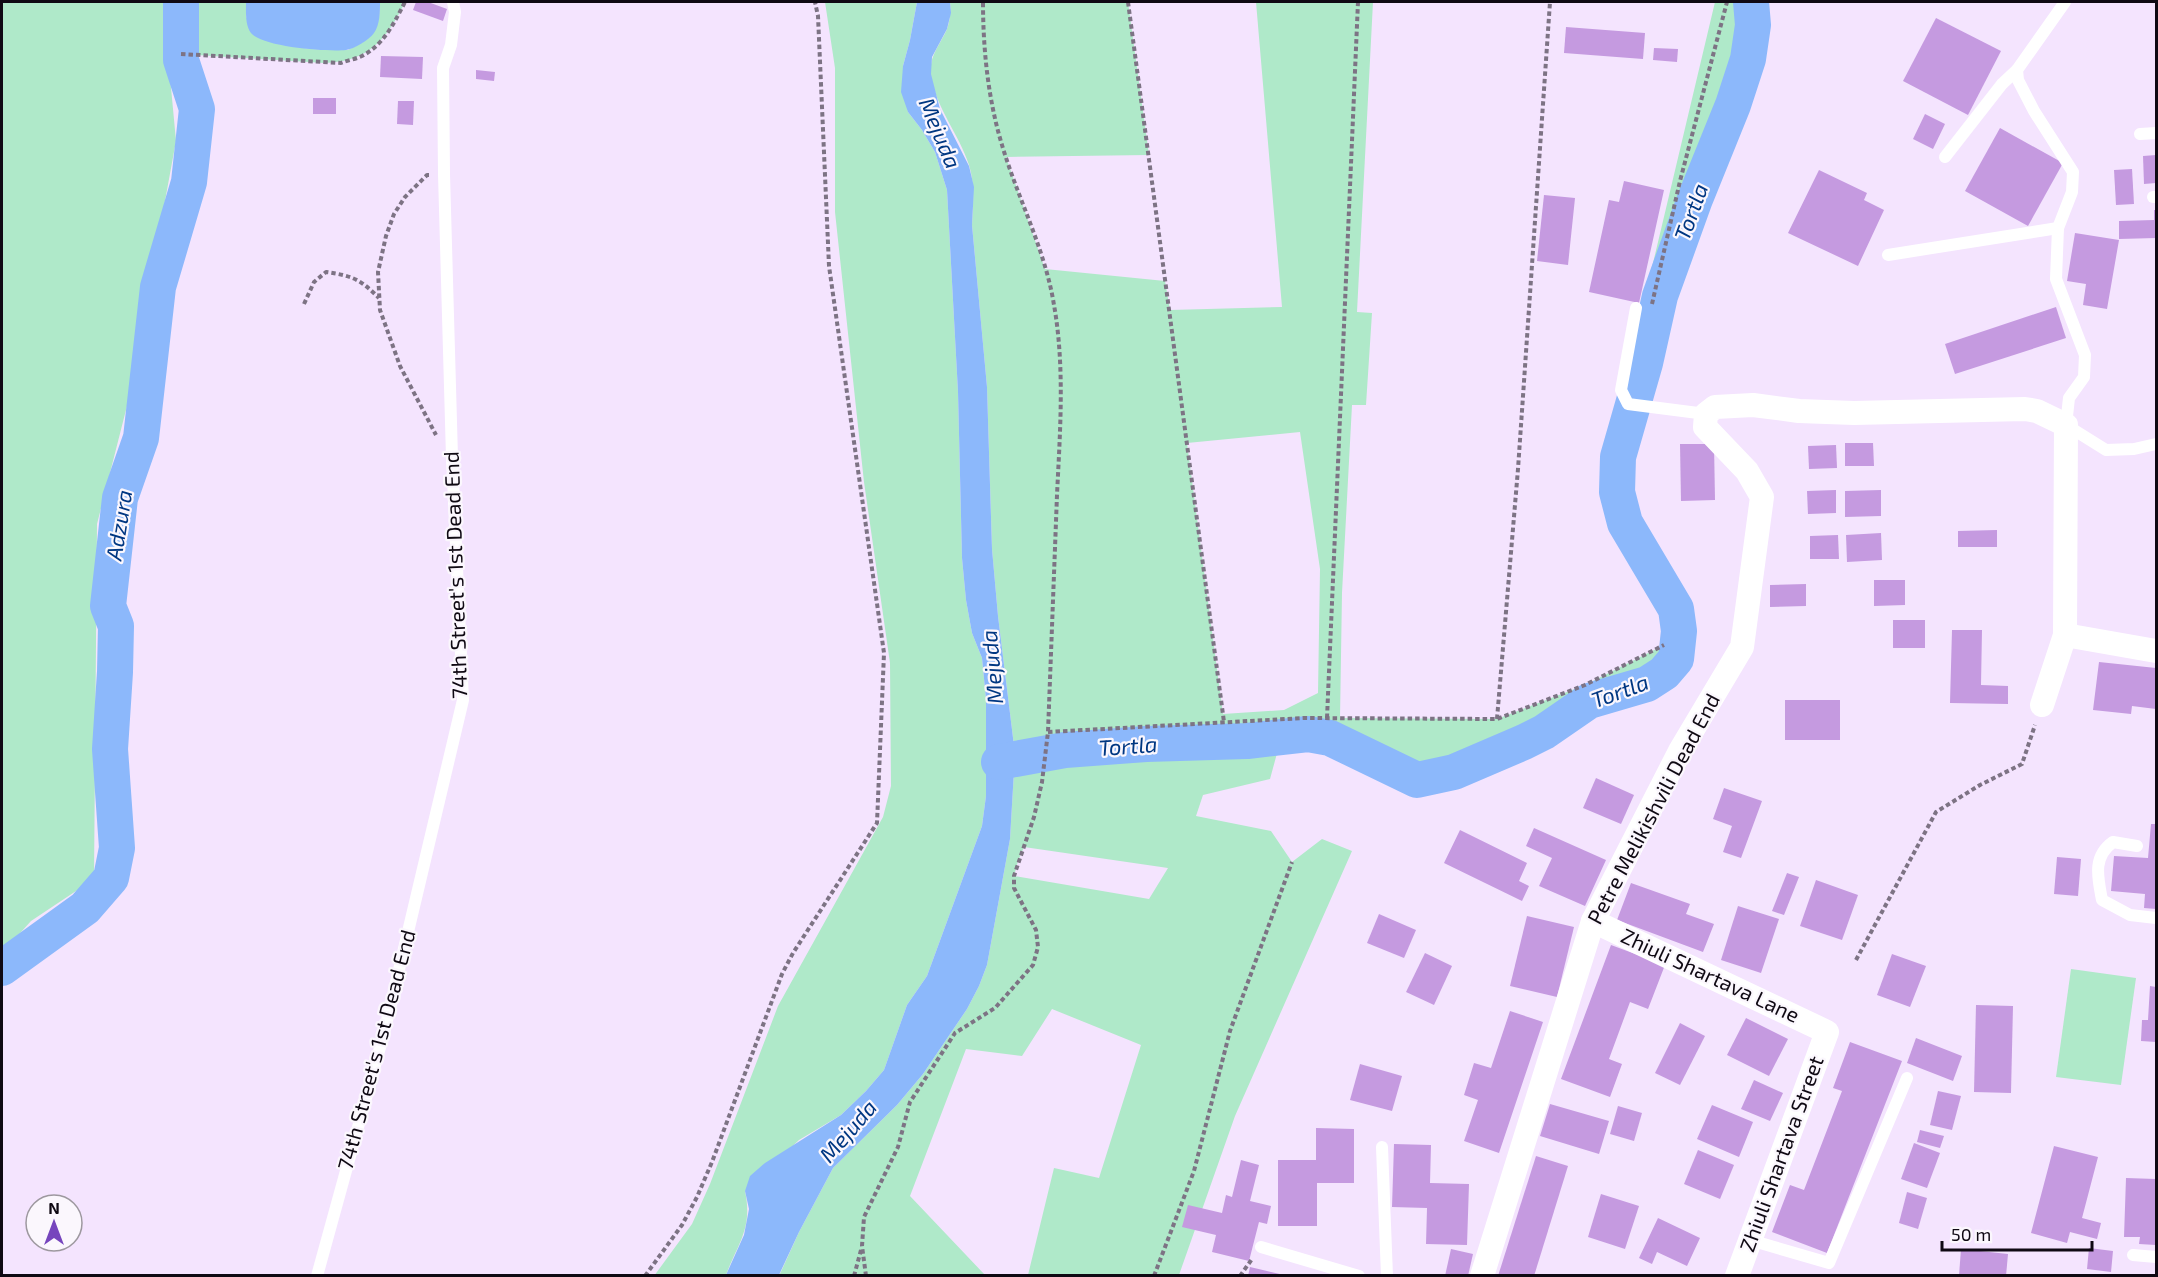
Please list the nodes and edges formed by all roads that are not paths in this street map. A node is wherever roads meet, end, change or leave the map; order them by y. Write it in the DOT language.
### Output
graph roads {
  1 [pos="453,2"];
  2 [pos="2065,2"];
  3 [pos="2017,70"];
  4 [pos="2157,133"];
  5 [pos="2139,134"];
  6 [pos="1945,157"];
  7 [pos="2058,228"];
  8 [pos="1888,255"];
  9 [pos="1636,308"];
  10 [pos="1706,421"];
  11 [pos="2066,425"];
  12 [pos="2157,444"];
  13 [pos="2065,635"];
  14 [pos="2157,651"];
  15 [pos="2042,705"];
  16 [pos="2137,846"];
  17 [pos="2157,918"];
  18 [pos="1593,921"];
  19 [pos="1827,1032"];
  20 [pos="1907,1078"];
  21 [pos="1382,1147"];
  22 [pos="1750,1240"];
  23 [pos="1261,1247"];
  24 [pos="2133,1255"];
  25 [pos="2157,1257"];
  26 [pos="317,1275"];
  27 [pos="1359,1275"];
  28 [pos="1387,1275"];
  29 [pos="1482,1275"];
  30 [pos="1737,1275"];
  1 -- 26 [label="lane, 74th Street's 1st Dead End"];
  2 -- 3 [label="lane"];
  3 -- 6 [label="lane"];
  3 -- 7 [label="lane"];
  4 -- 5 [label="lane"];
  7 -- 8 [label="lane"];
  7 -- 11 [label="lane"];
  9 -- 10 [label="lane"];
  10 -- 11 [label="street"];
  10 -- 18 [label="street, Petre Melikishvili Dead End"];
  11 -- 12 [label="lane"];
  11 -- 13 [label="street"];
  13 -- 14 [label="street"];
  13 -- 15 [label="street"];
  16 -- 17 [label="lane"];
  18 -- 19 [label="street, Zhiuli Shartava Lane"];
  18 -- 29 [label="street, Petre Melikishvili Dead End"];
  19 -- 22 [label="street, Zhiuli Shartava Street"];
  20 -- 22 [label="lane"];
  21 -- 28 [label="lane"];
  22 -- 30 [label="street, Zhiuli Shartava Street"];
  23 -- 27 [label="lane"];
  24 -- 25 [label="lane"];
}
